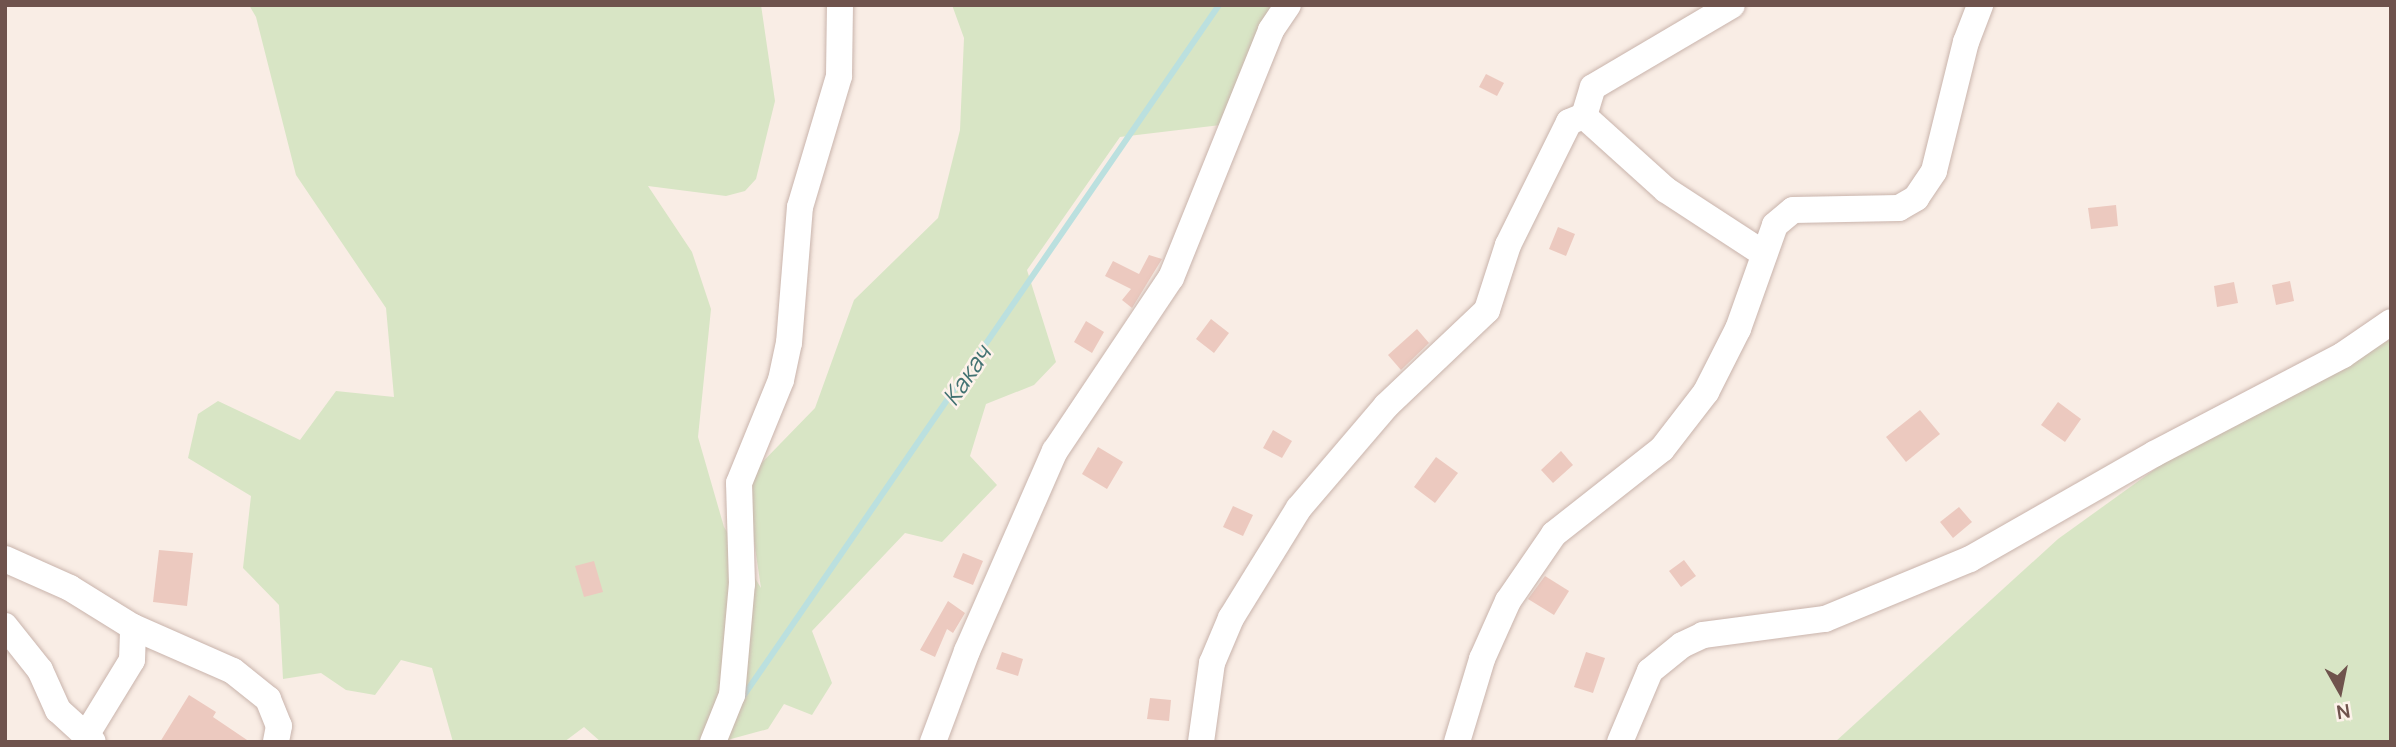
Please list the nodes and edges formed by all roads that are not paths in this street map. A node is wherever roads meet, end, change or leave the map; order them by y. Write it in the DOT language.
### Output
graph roads {
  1 [pos="840,5"];
  2 [pos="1288,5"];
  3 [pos="1732,5"];
  4 [pos="1980,5"];
  5 [pos="1584,116"];
  6 [pos="1764,254"];
  7 [pos="2391,322"];
  8 [pos="5,559"];
  9 [pos="5,626"];
  10 [pos="133,627"];
  11 [pos="717,731"];
  12 [pos="89,739"];
  13 [pos="276,742"];
  14 [pos="933,742"];
  15 [pos="1201,742"];
  16 [pos="1457,742"];
  17 [pos="1620,742"];
  1 -- 11 [label="street"];
  2 -- 14 [label="street"];
  3 -- 5 [label="street"];
  4 -- 6 [label="street"];
  5 -- 6 [label="street"];
  5 -- 15 [label="street"];
  6 -- 16 [label="street"];
  7 -- 17 [label="street"];
  8 -- 10 [label="street"];
  9 -- 12 [label="street"];
  10 -- 12 [label="street"];
  10 -- 13 [label="street"];
}
